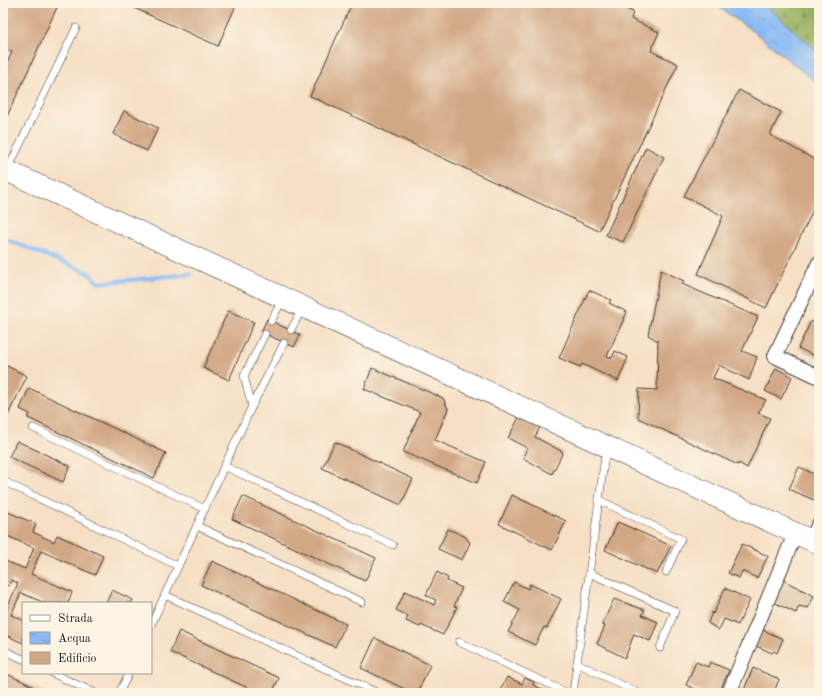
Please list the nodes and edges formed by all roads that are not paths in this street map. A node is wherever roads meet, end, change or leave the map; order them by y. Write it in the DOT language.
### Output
graph roads {
  1 [pos="76,28"];
  2 [pos="5,170"];
  3 [pos="819,263"];
  4 [pos="283,298"];
  5 [pos="303,308"];
  6 [pos="271,321"];
  7 [pos="291,330"];
  8 [pos="265,334"];
  9 [pos="284,344"];
  10 [pos="819,377"];
  11 [pos="252,406"];
  12 [pos="33,428"];
  13 [pos="606,446"];
  14 [pos="224,466"];
  15 [pos="3,481"];
  16 [pos="599,500"];
  17 [pos="205,509"];
  18 [pos="197,526"];
  19 [pos="811,536"];
  20 [pos="393,545"];
  21 [pos="178,566"];
  22 [pos="666,572"];
  23 [pos="589,573"];
  24 [pos="165,595"];
  25 [pos="362,602"];
  26 [pos="152,623"];
  27 [pos="459,642"];
  28 [pos="660,648"];
  29 [pos="3,650"];
  30 [pos="22,659"];
  31 [pos="577,663"];
  32 [pos="54,674"];
  33 [pos="128,674"];
  34 [pos="94,693"];
  35 [pos="119,693"];
  36 [pos="378,693"];
  37 [pos="568,693"];
  38 [pos="573,693"];
  39 [pos="638,693"];
  40 [pos="729,693"];
  1 -- 2 [label="lane"];
  2 -- 4 [label="main road"];
  3 -- 10 [label="street"];
  4 -- 5 [label="main road"];
  4 -- 6 [label="lane"];
  5 -- 7 [label="lane"];
  5 -- 13 [label="main road"];
  8 -- 11 [label="lane"];
  9 -- 11 [label="lane"];
  11 -- 14 [label="lane"];
  12 -- 17 [label="lane"];
  13 -- 16 [label="lane"];
  13 -- 19 [label="main road"];
  14 -- 17 [label="lane"];
  14 -- 20 [label="lane"];
  15 -- 21 [label="lane"];
  16 -- 22 [label="lane"];
  16 -- 23 [label="lane"];
  17 -- 18 [label="lane"];
  18 -- 21 [label="lane"];
  18 -- 25 [label="lane"];
  19 -- 40 [label="street"];
  21 -- 24 [label="lane"];
  23 -- 28 [label="lane"];
  23 -- 31 [label="lane"];
  24 -- 26 [label="lane"];
  24 -- 36 [label="lane"];
  27 -- 37 [label="lane"];
  29 -- 30 [label="lane"];
  31 -- 38 [label="lane"];
  31 -- 39 [label="lane"];
  32 -- 34 [label="lane"];
  33 -- 35 [label="lane"];
}
